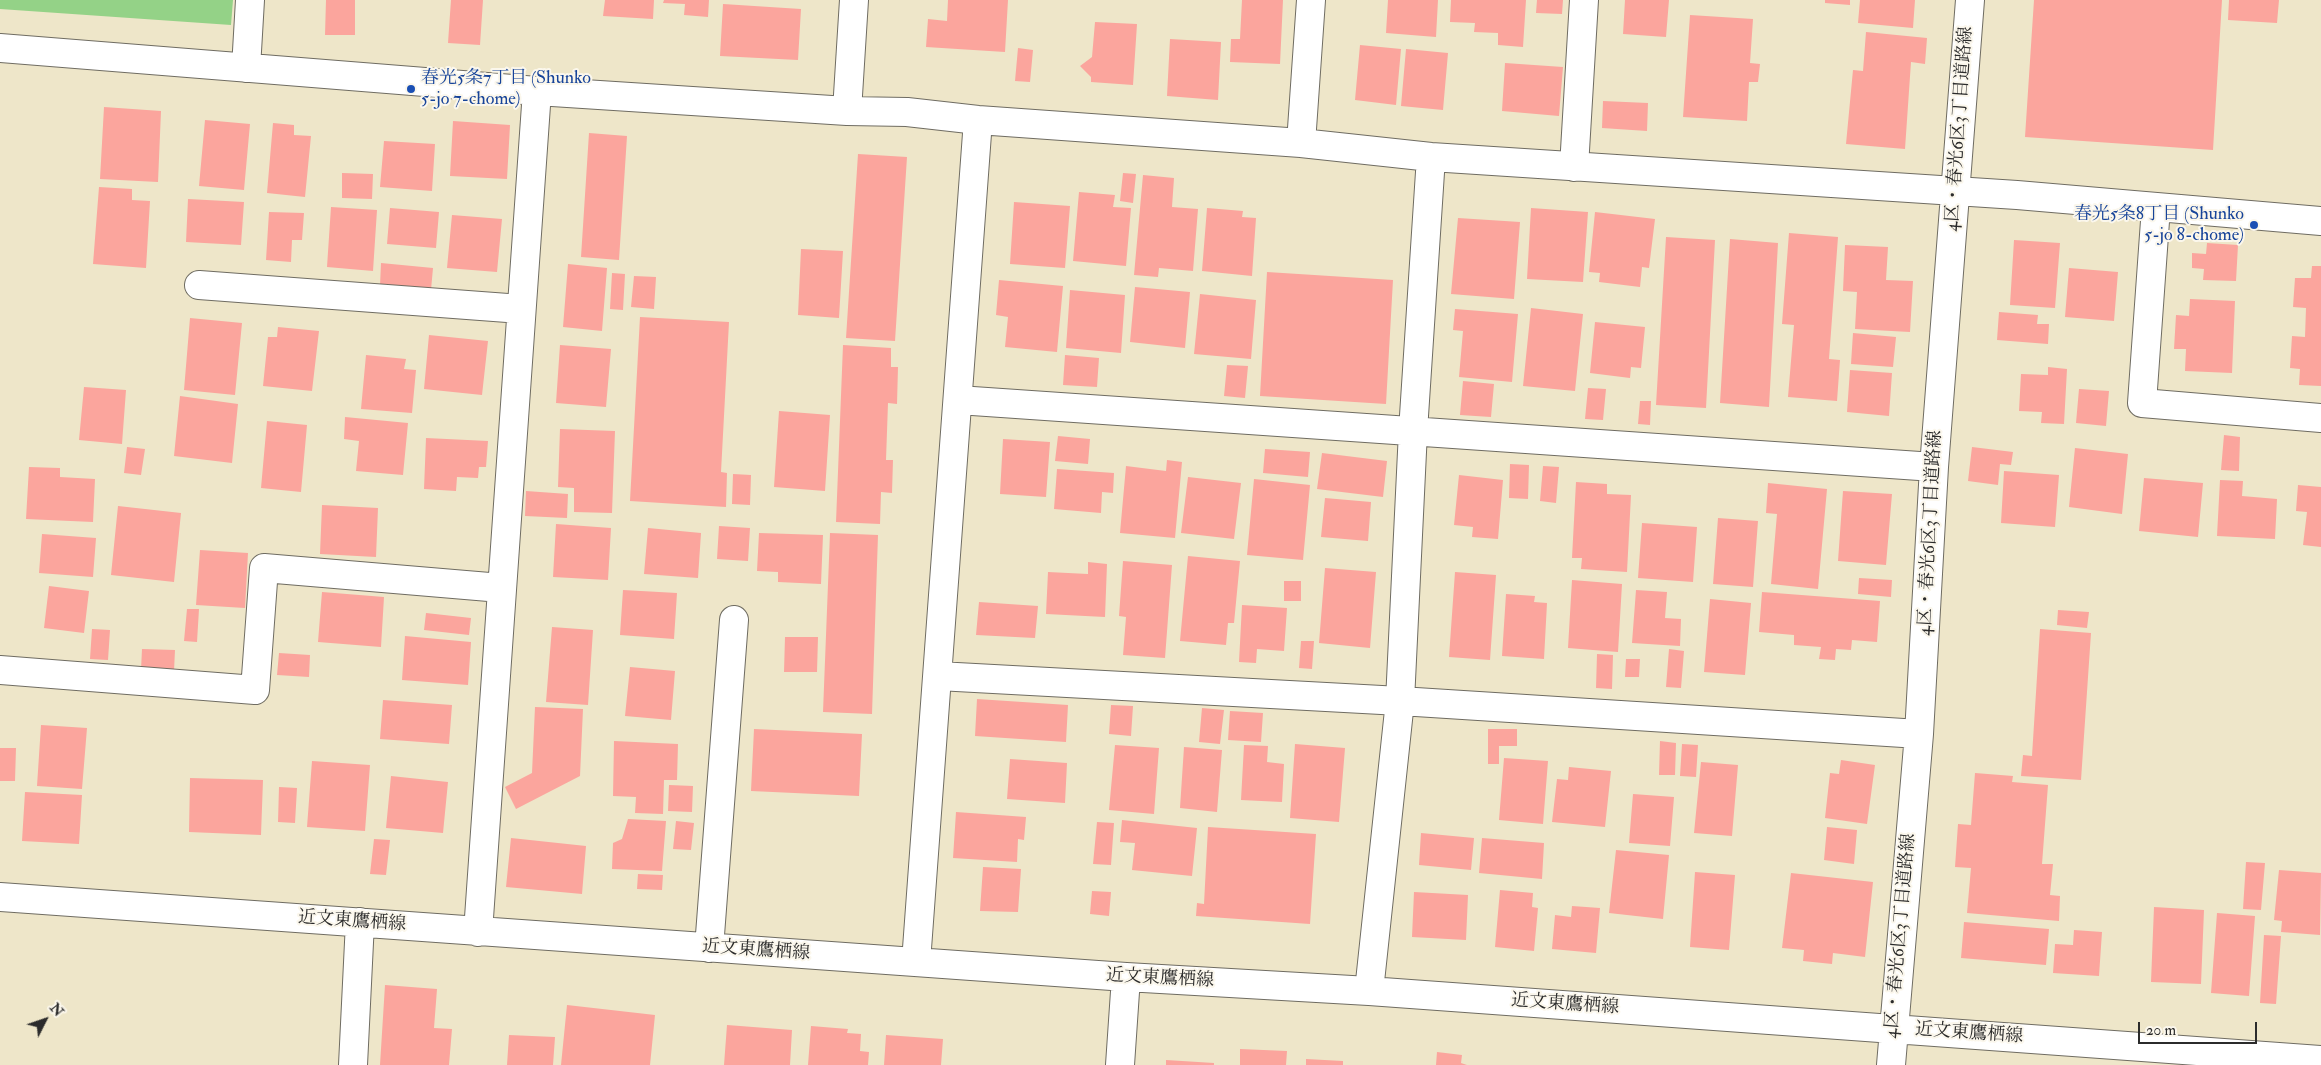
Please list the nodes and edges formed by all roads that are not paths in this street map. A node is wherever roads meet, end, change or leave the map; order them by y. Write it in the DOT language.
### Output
graph roads {
  1 [pos="250,0"];
  2 [pos="854,0"];
  3 [pos="1311,0"];
  4 [pos="1584,0"];
  5 [pos="1970,0"];
  6 [pos="0,48"];
  7 [pos="246,68"];
  8 [pos="537,91"];
  9 [pos="847,111"];
  10 [pos="978,120"];
  11 [pos="1301,143"];
  12 [pos="1431,157"];
  13 [pos="1574,167"];
  14 [pos="1955,191"];
  15 [pos="2156,207"];
  16 [pos="2321,220"];
  17 [pos="199,285"];
  18 [pos="521,309"];
  19 [pos="958,400"];
  20 [pos="2321,418"];
  21 [pos="1413,431"];
  22 [pos="1934,467"];
  23 [pos="501,588"];
  24 [pos="734,620"];
  25 [pos="0,670"];
  26 [pos="938,676"];
  27 [pos="1400,701"];
  28 [pos="1920,734"];
  29 [pos="0,897"];
  30 [pos="360,922"];
  31 [pos="478,932"];
  32 [pos="709,948"];
  33 [pos="916,962"];
  34 [pos="1126,977"];
  35 [pos="1369,991"];
  36 [pos="1893,1029"];
  37 [pos="2321,1060"];
  38 [pos="353,1065"];
  39 [pos="1120,1065"];
  40 [pos="1891,1065"];
  1 -- 7 [label="street"];
  2 -- 9 [label="street"];
  3 -- 11 [label="street"];
  4 -- 13 [label="street"];
  5 -- 14 [label="street, 4区・春光6区3丁目道路線"];
  6 -- 7 [label="street"];
  7 -- 8 [label="street"];
  8 -- 9 [label="street"];
  8 -- 18 [label="street"];
  9 -- 10 [label="street"];
  10 -- 11 [label="street"];
  10 -- 19 [label="street"];
  11 -- 12 [label="street"];
  12 -- 13 [label="street"];
  12 -- 21 [label="street"];
  13 -- 14 [label="street"];
  14 -- 15 [label="street"];
  14 -- 22 [label="street, 4区・春光6区3丁目道路線"];
  15 -- 16 [label="street"];
  15 -- 20 [label="street"];
  17 -- 18 [label="street"];
  18 -- 23 [label="street"];
  19 -- 21 [label="street"];
  19 -- 26 [label="street"];
  21 -- 22 [label="street"];
  21 -- 27 [label="street"];
  22 -- 28 [label="street, 4区・春光6区3丁目道路線"];
  23 -- 25 [label="street"];
  23 -- 31 [label="street"];
  24 -- 32 [label="street"];
  26 -- 27 [label="street"];
  26 -- 33 [label="street"];
  27 -- 28 [label="street"];
  27 -- 35 [label="street"];
  28 -- 36 [label="street, 4区・春光6区3丁目道路線"];
  29 -- 30 [label="street, 近文東鷹栖線"];
  30 -- 31 [label="street, 近文東鷹栖線"];
  30 -- 38 [label="street"];
  31 -- 32 [label="street, 近文東鷹栖線"];
  32 -- 33 [label="street, 近文東鷹栖線"];
  33 -- 34 [label="street, 近文東鷹栖線"];
  34 -- 35 [label="street, 近文東鷹栖線"];
  34 -- 39 [label="street"];
  35 -- 36 [label="street, 近文東鷹栖線"];
  36 -- 37 [label="street, 近文東鷹栖線"];
  36 -- 40 [label="street, 4区・春光6区3丁目道路線"];
}
